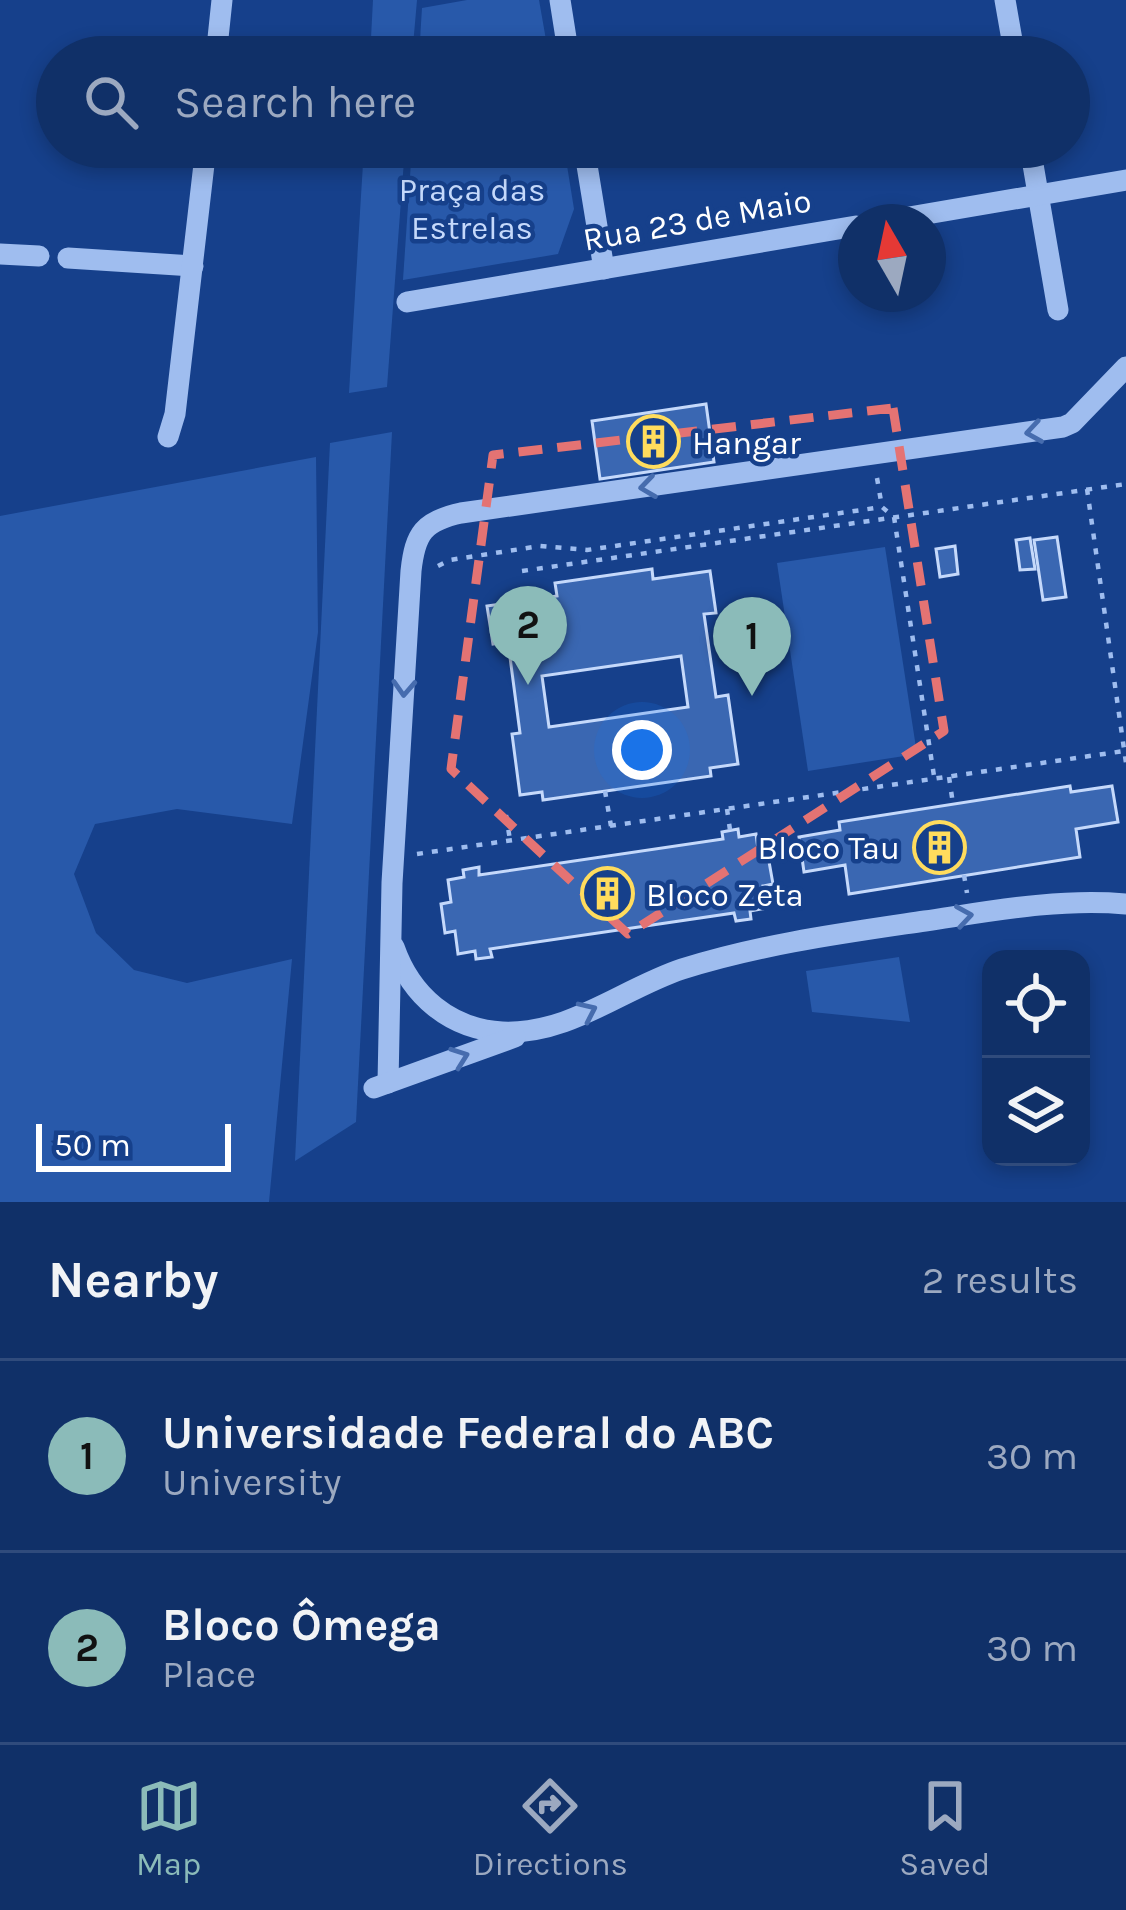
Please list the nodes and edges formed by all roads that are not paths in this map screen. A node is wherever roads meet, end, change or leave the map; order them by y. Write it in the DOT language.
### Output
graph roads {
  1 [pos="222,0"];
  2 [pos="560,0"];
  3 [pos="1005,0"];
  4 [pos="218,36"];
  5 [pos="566,36"];
  6 [pos="1011,36"];
  7 [pos="204,168"];
  8 [pos="587,168"];
  9 [pos="1034,168"];
  10 [pos="1126,180"];
  11 [pos="1038,195"];
  12 [pos="946,211"];
  13 [pos="838,229"];
  14 [pos="0,254"];
  15 [pos="39,256"];
  16 [pos="68,258"];
  17 [pos="194,266"];
  18 [pos="604,269"];
  19 [pos="407,302"];
  20 [pos="1058,310"];
  21 [pos="1126,367"];
  22 [pos="168,437"];
  23 [pos="1126,904"];
  24 [pos="392,941"];
  25 [pos="532,1031"];
  1 -- 4 [label="street"];
  2 -- 5 [label="street"];
  3 -- 6 [label="street"];
  7 -- 17 [label="street"];
  8 -- 18 [label="street"];
  9 -- 11 [label="street"];
  10 -- 11 [label="street"];
  11 -- 12 [label="street"];
  11 -- 20 [label="street"];
  13 -- 18 [label="street, Rua 23 de Maio"];
  14 -- 15 [label="street"];
  16 -- 17 [label="street"];
  17 -- 22 [label="street"];
  18 -- 19 [label="street, Rua 23 de Maio"];
  21 -- 24 [label="street, one-way"];
  25 -- 23 [label="street, one-way"];
  24 -- 25 [label="street"];
  24 -- 25 [label="street, one-way"];
}
